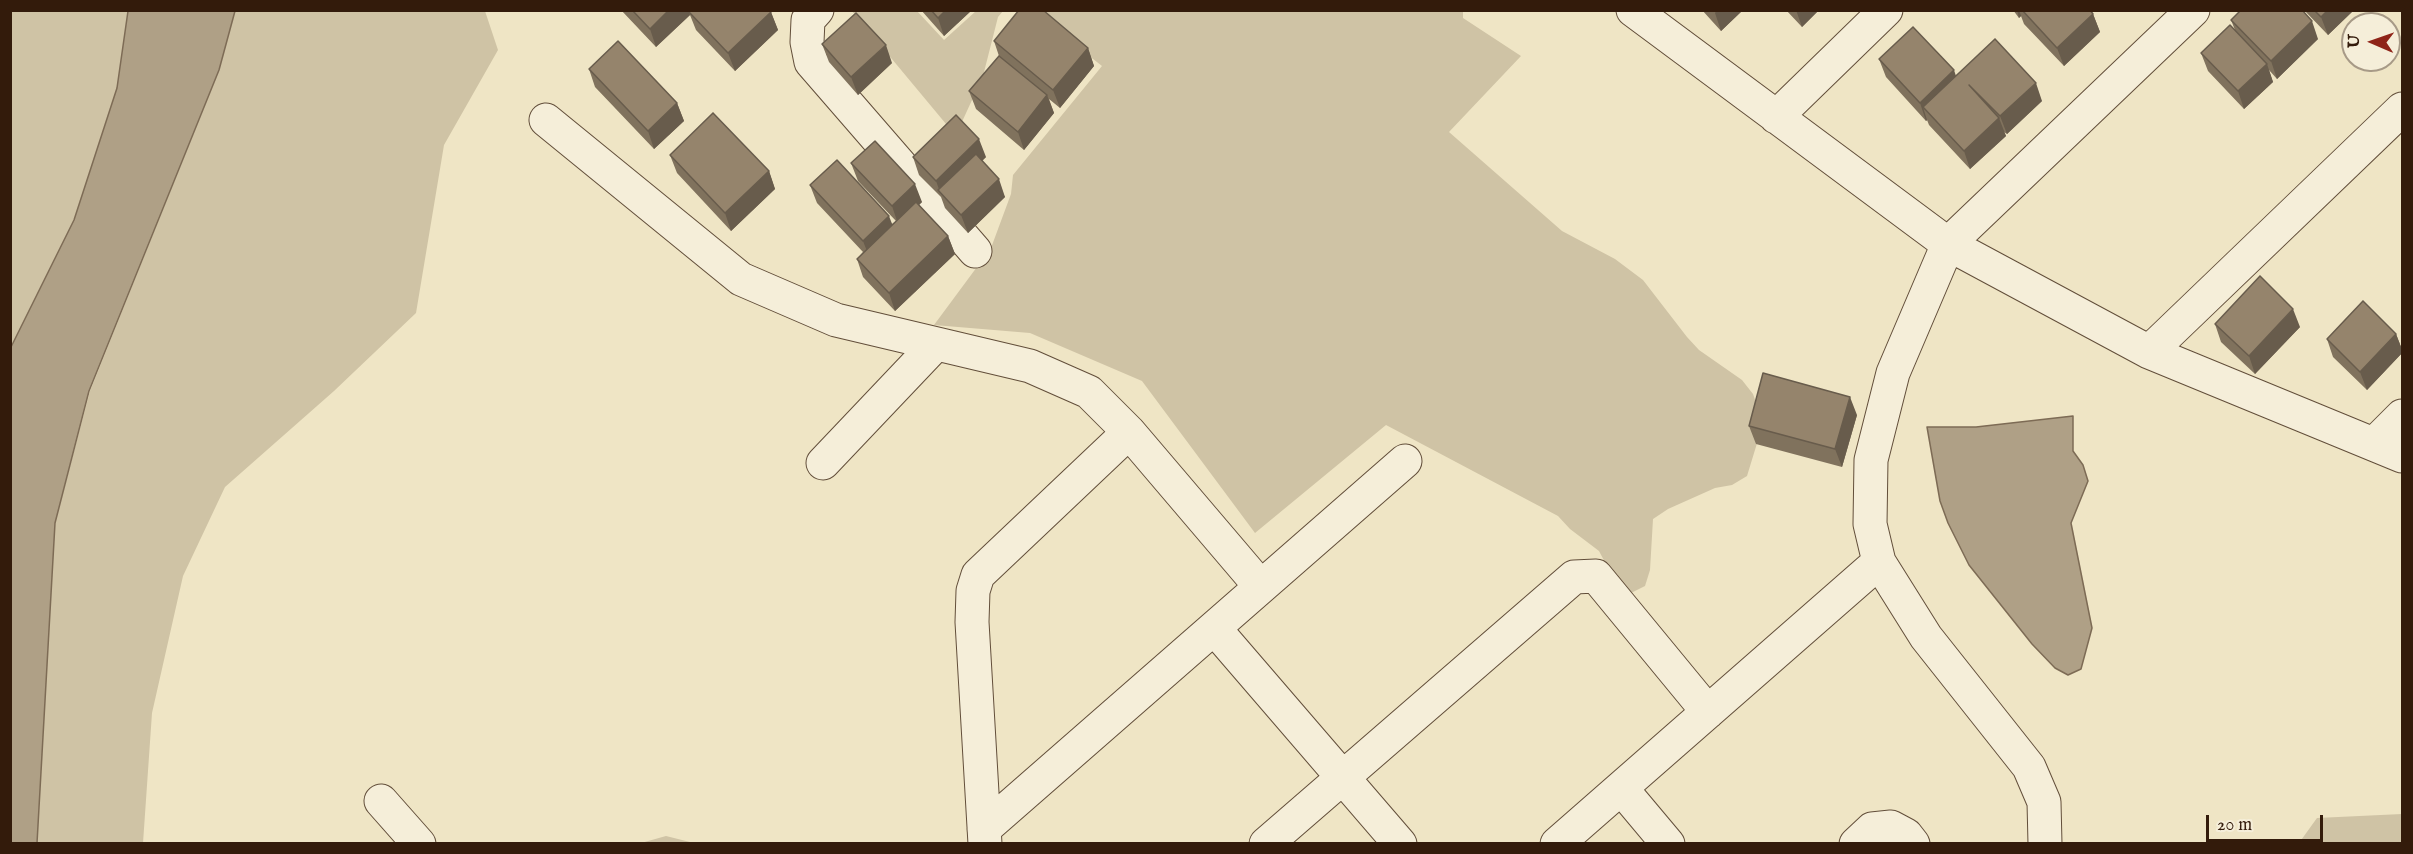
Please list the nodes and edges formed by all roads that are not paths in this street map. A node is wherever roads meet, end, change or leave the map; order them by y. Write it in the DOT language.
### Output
graph roads {
  1 [pos="817,10"];
  2 [pos="1633,10"];
  3 [pos="1886,10"];
  4 [pos="2193,10"];
  5 [pos="2403,109"];
  6 [pos="1776,117"];
  7 [pos="546,120"];
  8 [pos="1948,244"];
  9 [pos="975,251"];
  10 [pos="935,345"];
  11 [pos="2149,352"];
  12 [pos="2403,416"];
  13 [pos="1129,432"];
  14 [pos="2389,450"];
  15 [pos="1405,461"];
  16 [pos="823,463"];
  17 [pos="1879,562"];
  18 [pos="1261,587"];
  19 [pos="1214,628"];
  20 [pos="1708,712"];
  21 [pos="1344,778"];
  22 [pos="1621,788"];
  23 [pos="381,801"];
  24 [pos="985,836"];
  25 [pos="419,843"];
  26 [pos="1266,843"];
  27 [pos="1400,843"];
  28 [pos="1557,843"];
  29 [pos="1668,843"];
  30 [pos="1856,843"];
  31 [pos="1913,843"];
  32 [pos="2045,843"];
  1 -- 9 [label="street"];
  2 -- 6 [label="street"];
  3 -- 6 [label="street"];
  4 -- 8 [label="street"];
  5 -- 11 [label="street"];
  6 -- 8 [label="street"];
  7 -- 10 [label="street"];
  8 -- 11 [label="street"];
  8 -- 17 [label="street"];
  10 -- 13 [label="street"];
  10 -- 16 [label="street"];
  11 -- 14 [label="street"];
  12 -- 14 [label="street"];
  13 -- 18 [label="street"];
  13 -- 24 [label="street"];
  15 -- 18 [label="street"];
  17 -- 20 [label="street"];
  17 -- 32 [label="street"];
  18 -- 19 [label="street"];
  19 -- 21 [label="street"];
  19 -- 24 [label="street"];
  20 -- 21 [label="street"];
  20 -- 22 [label="street"];
  21 -- 26 [label="street"];
  21 -- 27 [label="street"];
  22 -- 28 [label="street"];
  22 -- 29 [label="street"];
  23 -- 25 [label="street"];
  30 -- 31 [label="street"];
}
